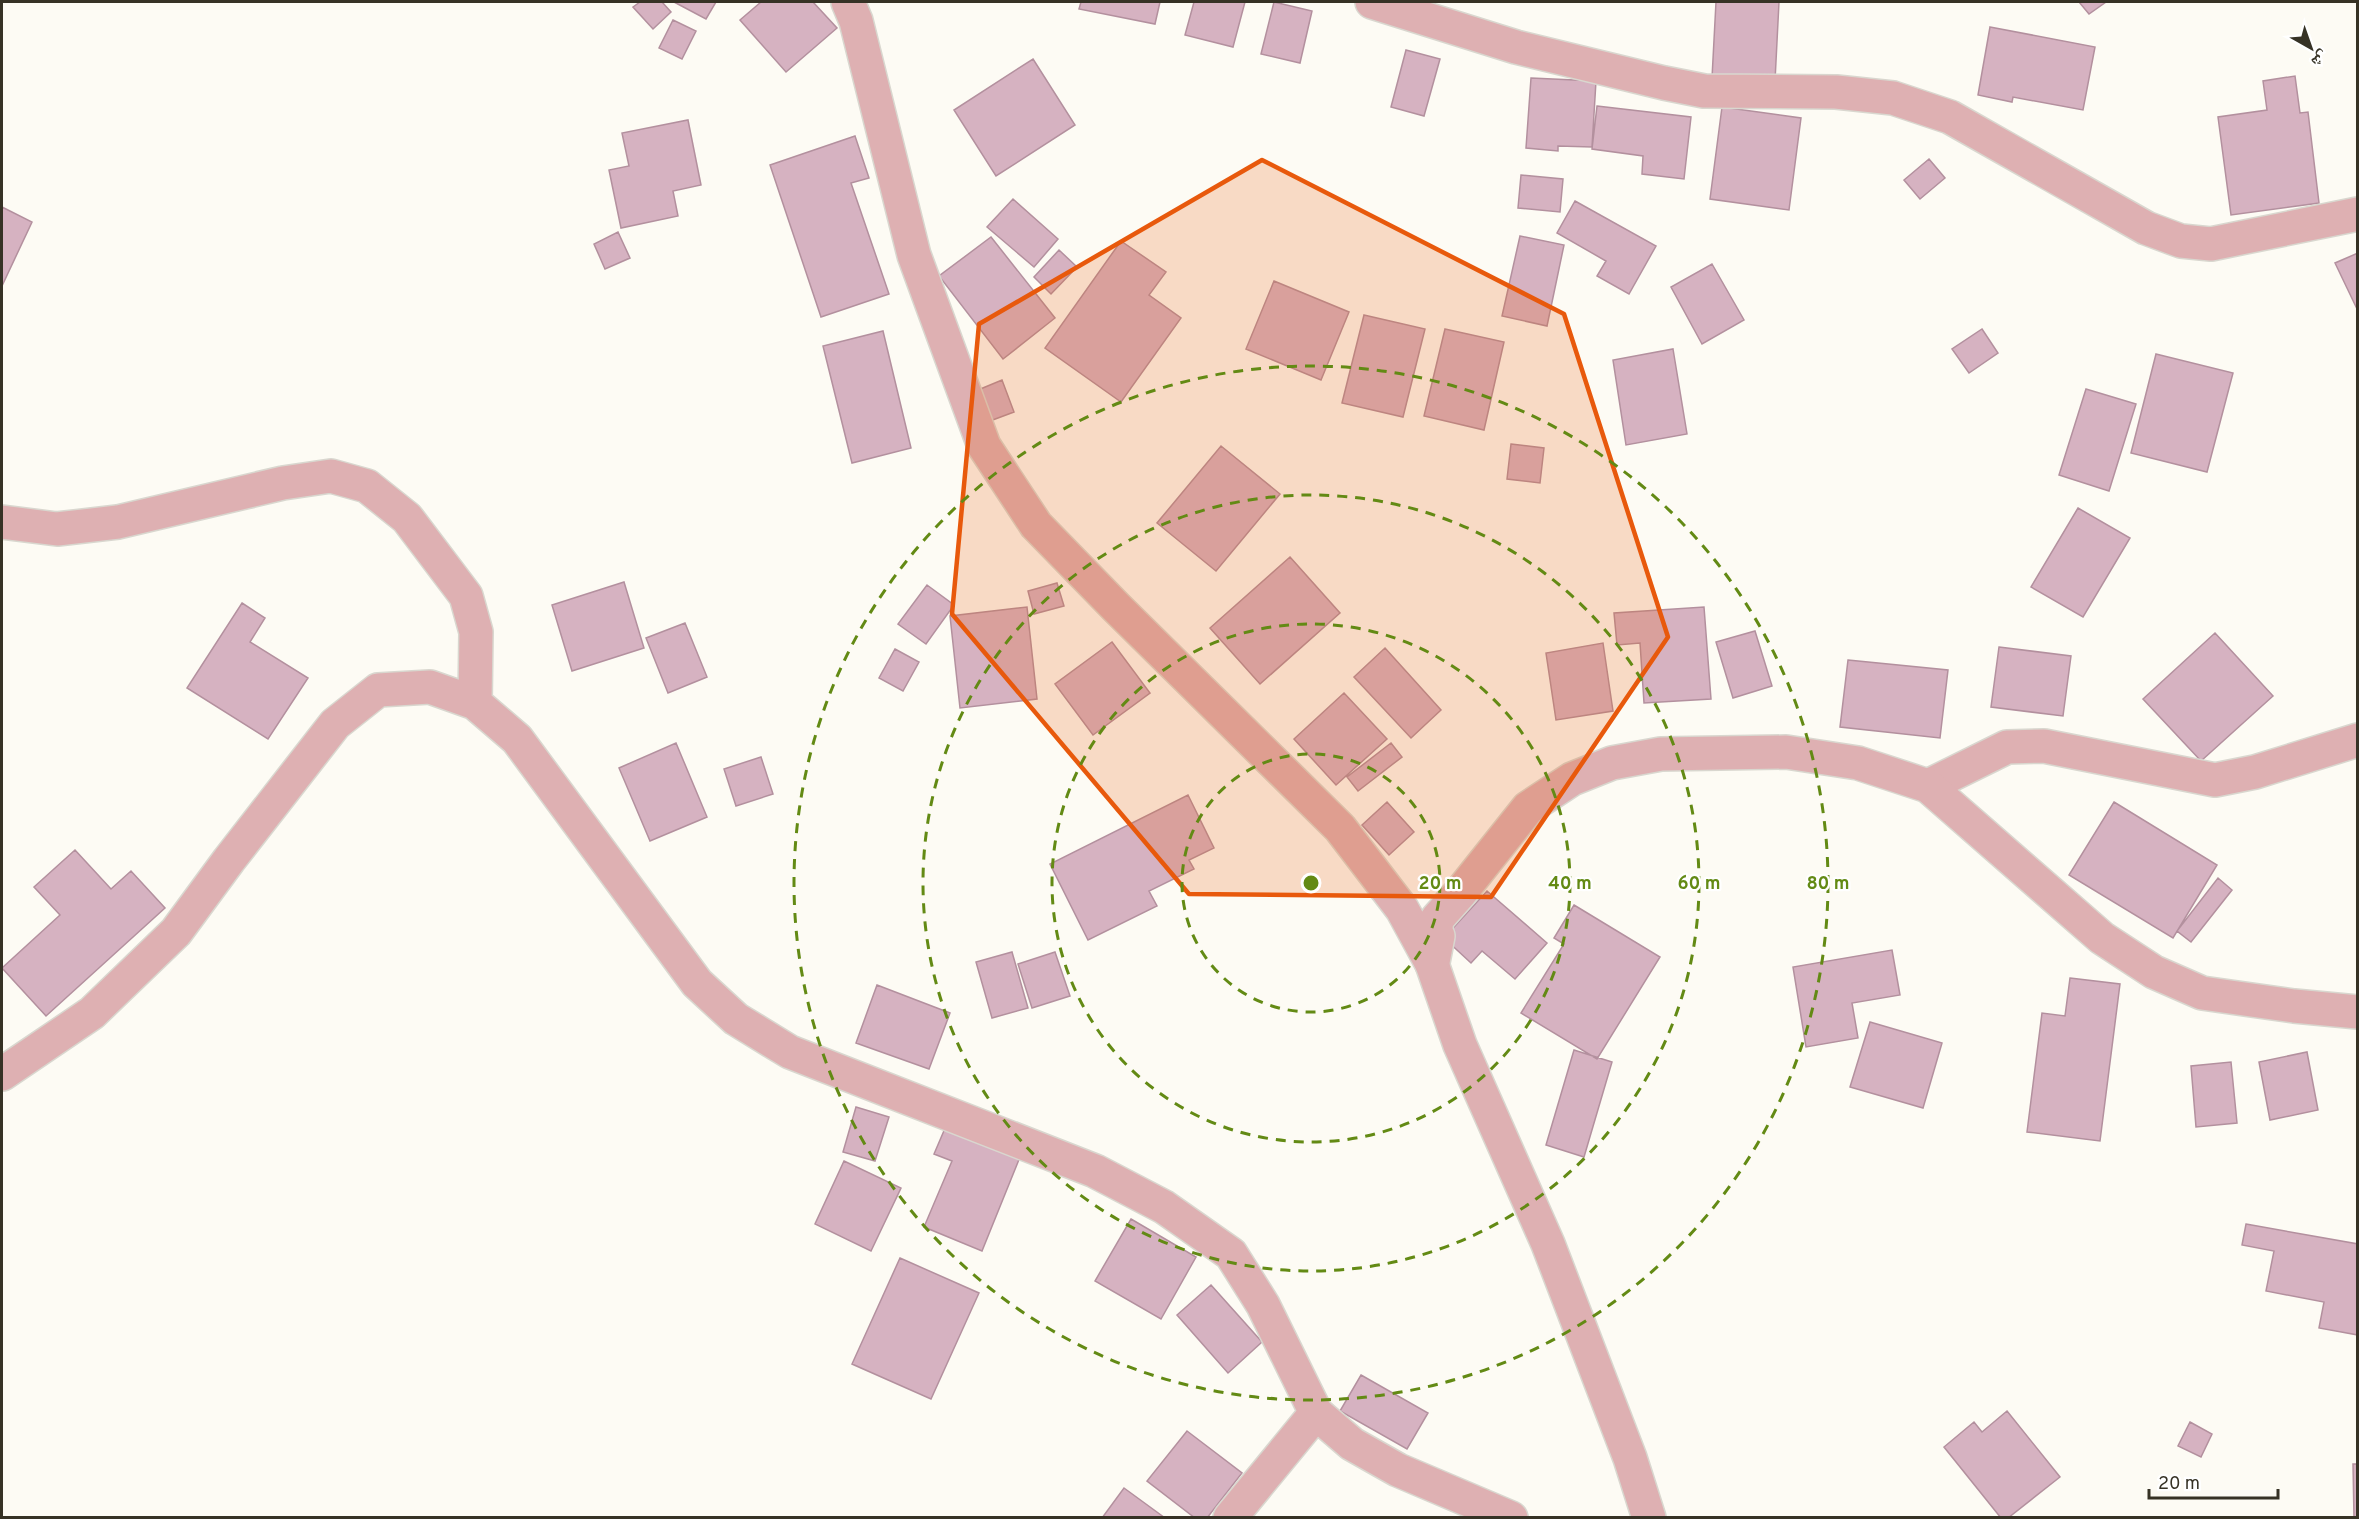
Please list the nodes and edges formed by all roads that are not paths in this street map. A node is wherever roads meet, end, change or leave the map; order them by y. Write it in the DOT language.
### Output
graph roads {
  1 [pos="848,2"];
  2 [pos="1372,2"];
  3 [pos="2358,214"];
  4 [pos="2,522"];
  5 [pos="475,703"];
  6 [pos="2358,740"];
  7 [pos="1928,786"];
  8 [pos="1432,964"];
  9 [pos="2358,1012"];
  10 [pos="2,1074"];
  11 [pos="1316,1413"];
  12 [pos="1230,1518"];
  13 [pos="1511,1518"];
  14 [pos="1649,1518"];
  1 -- 8 [label="street"];
  2 -- 3 [label="street"];
  4 -- 5 [label="street"];
  5 -- 10 [label="street"];
  5 -- 11 [label="street"];
  6 -- 7 [label="street"];
  7 -- 8 [label="street"];
  7 -- 9 [label="street"];
  8 -- 14 [label="street"];
  11 -- 12 [label="street"];
  11 -- 13 [label="street"];
}
